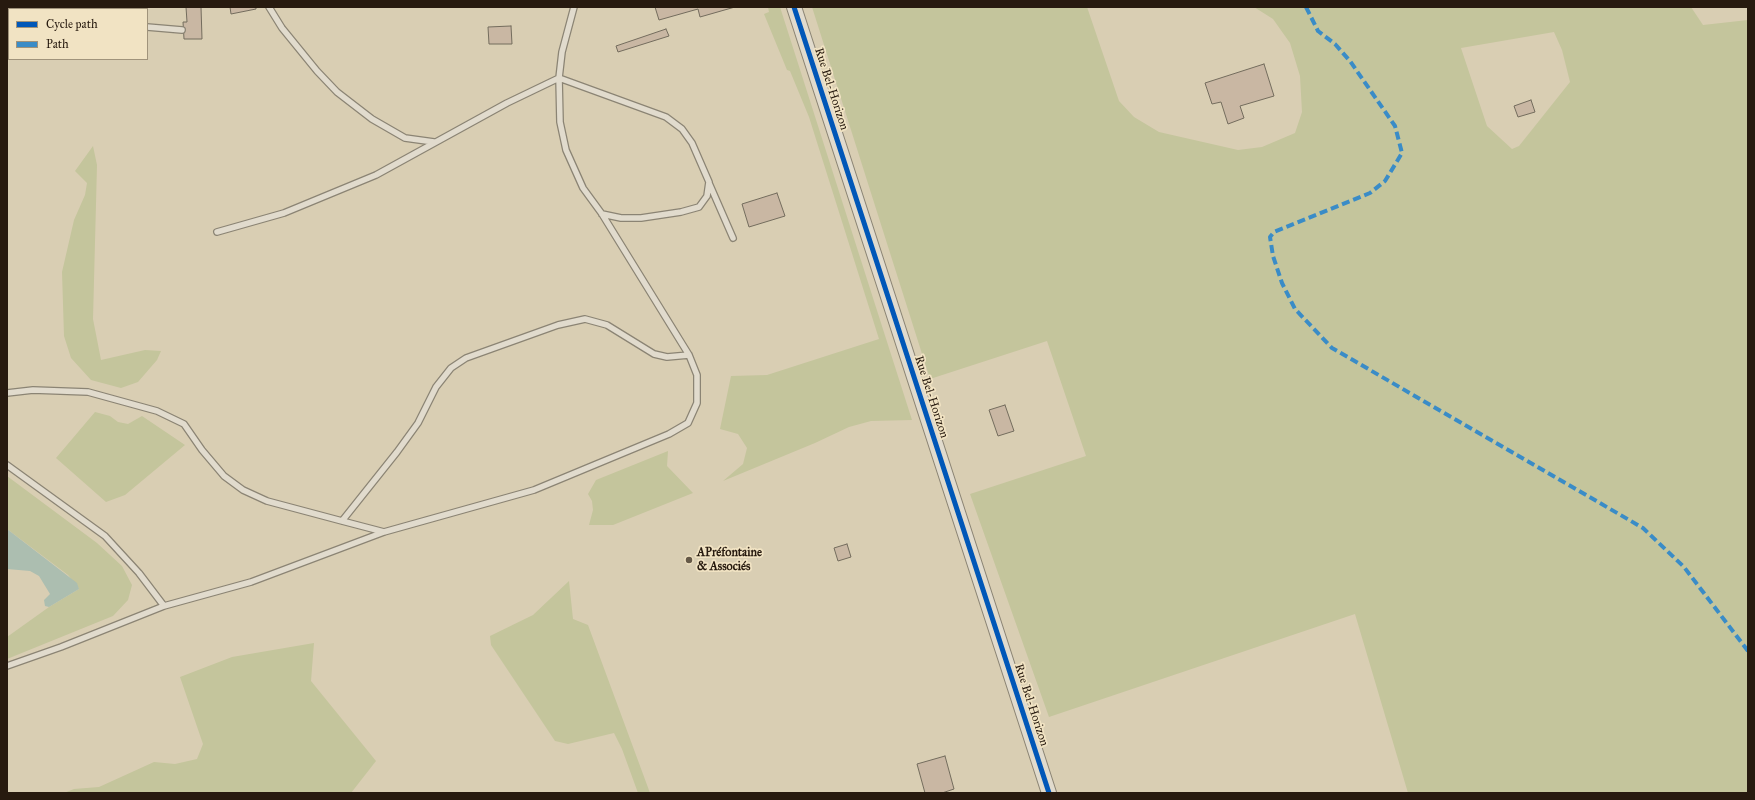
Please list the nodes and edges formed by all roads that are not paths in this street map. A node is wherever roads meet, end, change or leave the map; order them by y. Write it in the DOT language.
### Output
graph roads {
  1 [pos="269,7"];
  2 [pos="574,7"];
  3 [pos="794,7"];
  4 [pos="148,28"];
  5 [pos="182,30"];
  6 [pos="559,78"];
  7 [pos="435,142"];
  8 [pos="709,182"];
  9 [pos="602,214"];
  10 [pos="217,232"];
  11 [pos="733,238"];
  12 [pos="689,355"];
  13 [pos="7,393"];
  14 [pos="7,466"];
  15 [pos="342,521"];
  16 [pos="384,532"];
  17 [pos="164,606"];
  18 [pos="7,666"];
  19 [pos="1049,793"];
  1 -- 7 [label="lane"];
  2 -- 6 [label="lane"];
  3 -- 19 [label="street, Rue Bel-Horizon"];
  4 -- 5 [label="lane"];
  6 -- 7 [label="lane"];
  6 -- 8 [label="lane"];
  6 -- 9 [label="lane"];
  7 -- 10 [label="lane"];
  8 -- 9 [label="lane"];
  8 -- 11 [label="lane"];
  9 -- 12 [label="lane"];
  12 -- 15 [label="lane"];
  12 -- 16 [label="lane"];
  13 -- 15 [label="lane"];
  14 -- 17 [label="lane"];
  15 -- 16 [label="lane"];
  16 -- 17 [label="lane"];
  17 -- 18 [label="lane"];
}
